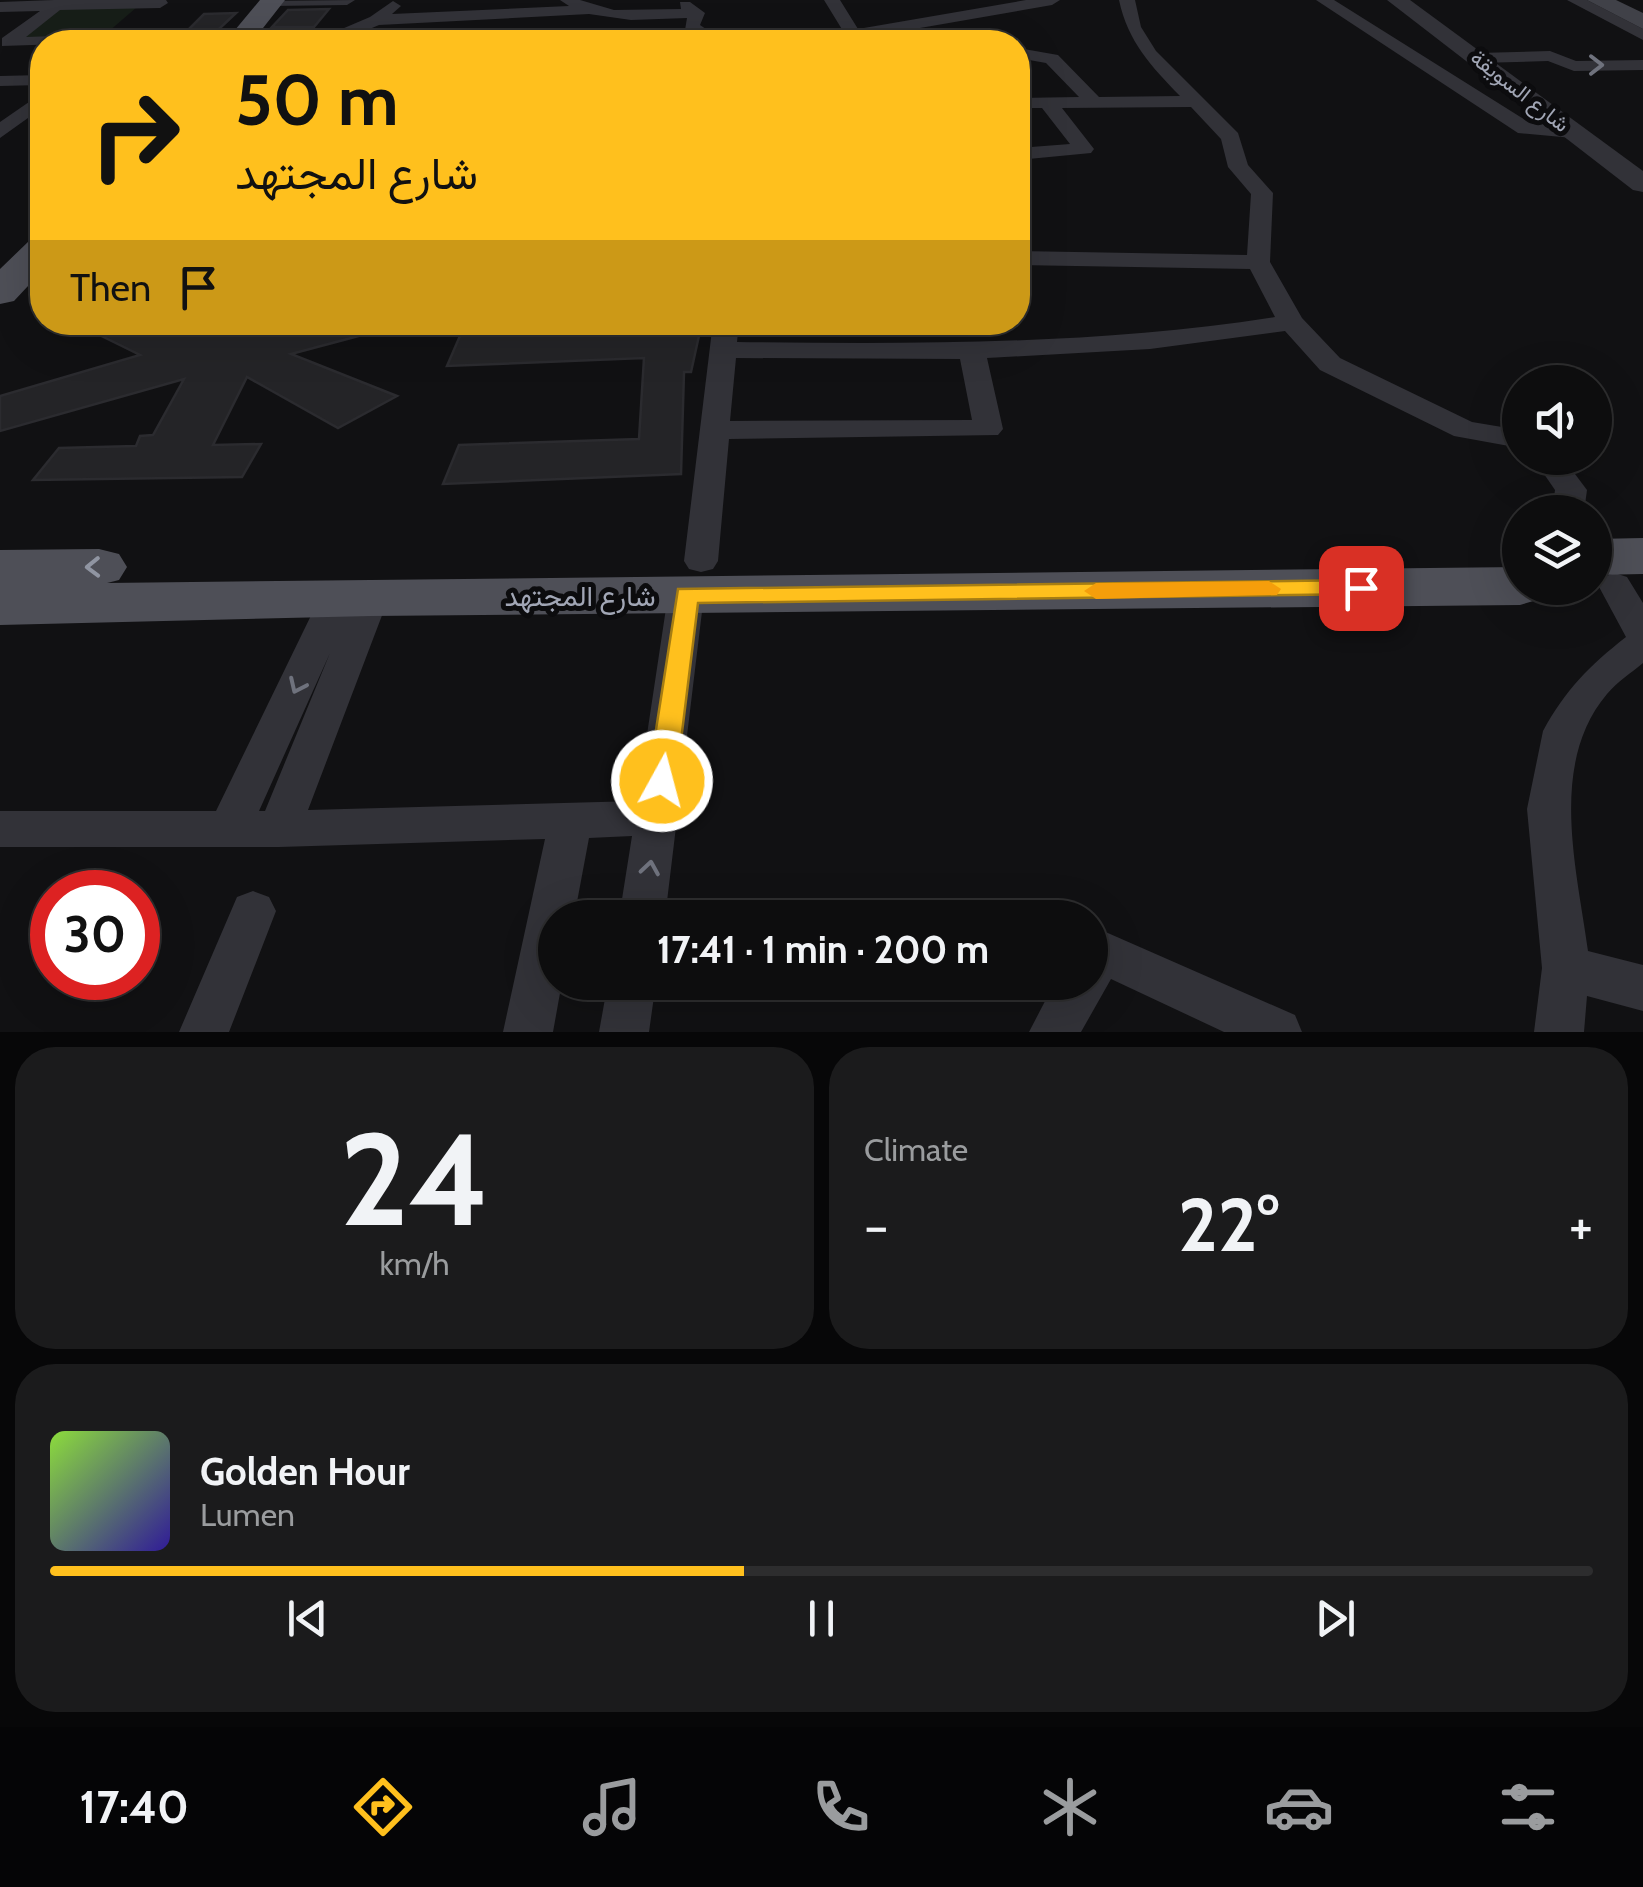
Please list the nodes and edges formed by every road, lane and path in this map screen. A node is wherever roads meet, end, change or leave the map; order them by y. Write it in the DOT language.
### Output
graph roads {
  1 [pos="346,0"];
  2 [pos="401,0"];
  3 [pos="568,0"];
  4 [pos="677,0"];
  5 [pos="832,0"];
  6 [pos="928,0"];
  7 [pos="1044,0"];
  8 [pos="1052,0"];
  9 [pos="1127,0"];
  10 [pos="1324,0"];
  11 [pos="1397,0"];
  12 [pos="1575,0"];
  13 [pos="1598,0"];
  14 [pos="273,1"];
  15 [pos="162,2"];
  16 [pos="61,3"];
  17 [pos="0,6"];
  18 [pos="586,10"];
  19 [pos="697,13"];
  20 [pos="960,14"];
  21 [pos="376,20"];
  22 [pos="1643,22"];
  23 [pos="128,30"];
  24 [pos="255,30"];
  25 [pos="353,30"];
  26 [pos="696,30"];
  27 [pos="852,30"];
  28 [pos="895,30"];
  29 [pos="1643,34"];
  30 [pos="30,43"];
  31 [pos="4,44"];
  32 [pos="1643,46"];
  33 [pos="1030,55"];
  34 [pos="1550,56"];
  35 [pos="1478,58"];
  36 [pos="1643,65"];
  37 [pos="30,80"];
  38 [pos="0,81"];
  39 [pos="1198,101"];
  40 [pos="1094,102"];
  41 [pos="1048,103"];
  42 [pos="1030,104"];
  43 [pos="30,108"];
  44 [pos="0,132"];
  45 [pos="1572,132"];
  46 [pos="1030,153"];
  47 [pos="1643,164"];
  48 [pos="1614,165"];
  49 [pos="1643,184"];
  50 [pos="1030,258"];
  51 [pos="1258,262"];
  52 [pos="30,266"];
  53 [pos="0,292"];
  54 [pos="1291,322"];
  55 [pos="929,335"];
  56 [pos="725,336"];
  57 [pos="931,352"];
  58 [pos="972,352"];
  59 [pos="715,430"];
  60 [pos="1502,436"];
  61 [pos="1502,558"];
  62 [pos="0,568"];
  63 [pos="1618,574"];
  64 [pos="694,578"];
  65 [pos="1502,586"];
  66 [pos="355,597"];
  67 [pos="0,605"];
  68 [pos="1643,634"];
  69 [pos="1643,643"];
  70 [pos="657,818"];
  71 [pos="571,819"];
  72 [pos="0,829"];
  73 [pos="230,829"];
  74 [pos="279,829"];
  75 [pos="645,900"];
  76 [pos="253,911"];
  77 [pos="1108,954"];
  78 [pos="1566,968"];
  79 [pos="1643,988"];
  80 [pos="629,1000"];
  81 [pos="1072,1000"];
  82 [pos="204,1032"];
  83 [pos="528,1032"];
  84 [pos="624,1032"];
  85 [pos="1054,1032"];
  86 [pos="1277,1032"];
  87 [pos="1559,1032"];
  1 -- 14 [label="street"];
  2 -- 21 [label="street"];
  3 -- 18 [label="street"];
  4 -- 19 [label="street"];
  5 -- 27 [label="street"];
  6 -- 20 [label="street"];
  7 -- 8 [label="street"];
  7 -- 20 [label="street"];
  9 -- 39 [label="street"];
  10 -- 45 [label="street"];
  11 -- 35 [label="street, شارع السويقة"];
  12 -- 29 [label="street"];
  13 -- 22 [label="main road"];
  14 -- 24 [label="main road"];
  15 -- 16 [label="street"];
  15 -- 23 [label="street"];
  16 -- 17 [label="street"];
  16 -- 31 [label="street"];
  18 -- 19 [label="street"];
  18 -- 21 [label="street"];
  19 -- 26 [label="street"];
  20 -- 28 [label="street"];
  21 -- 25 [label="street"];
  30 -- 31 [label="street"];
  32 -- 34 [label="street"];
  33 -- 40 [label="street"];
  34 -- 35 [label="street"];
  34 -- 36 [label="street, one-way"];
  35 -- 45 [label="street, شارع السويقة"];
  37 -- 38 [label="street"];
  39 -- 40 [label="street"];
  39 -- 51 [label="street"];
  40 -- 41 [label="street"];
  41 -- 42 [label="street"];
  41 -- 46 [label="street"];
  43 -- 44 [label="street"];
  45 -- 48 [label="street, شارع السويقة"];
  47 -- 48 [label="street"];
  48 -- 49 [label="street, شارع السويقة"];
  50 -- 51 [label="street"];
  51 -- 54 [label="street"];
  52 -- 53 [label="main road"];
  54 -- 58 [label="street"];
  54 -- 60 [label="street"];
  55 -- 57 [label="street"];
  56 -- 57 [label="street"];
  56 -- 59 [label="street"];
  57 -- 58 [label="street"];
  58 -- 59 [label="street"];
  59 -- 64 [label="street"];
  61 -- 64 [label="main road, شارع المجتهد"];
  64 -- 62 [label="main road, شارع المجتهد, one-way"];
  63 -- 68 [label="street"];
  64 -- 65 [label="main road, شارع المجتهد"];
  64 -- 66 [label="main road, شارع المجتهد"];
  64 -- 70 [label="street"];
  66 -- 67 [label="main road, شارع المجتهد"];
  66 -- 73 [label="street, one-way"];
  66 -- 74 [label="street"];
  69 -- 78 [label="street"];
  70 -- 71 [label="street"];
  75 -- 70 [label="street, one-way"];
  71 -- 74 [label="street"];
  71 -- 83 [label="street"];
  72 -- 73 [label="street"];
  73 -- 74 [label="street"];
  76 -- 82 [label="street"];
  77 -- 86 [label="street"];
  78 -- 79 [label="street"];
  78 -- 87 [label="street"];
  80 -- 84 [label="street"];
  81 -- 85 [label="street"];
}
